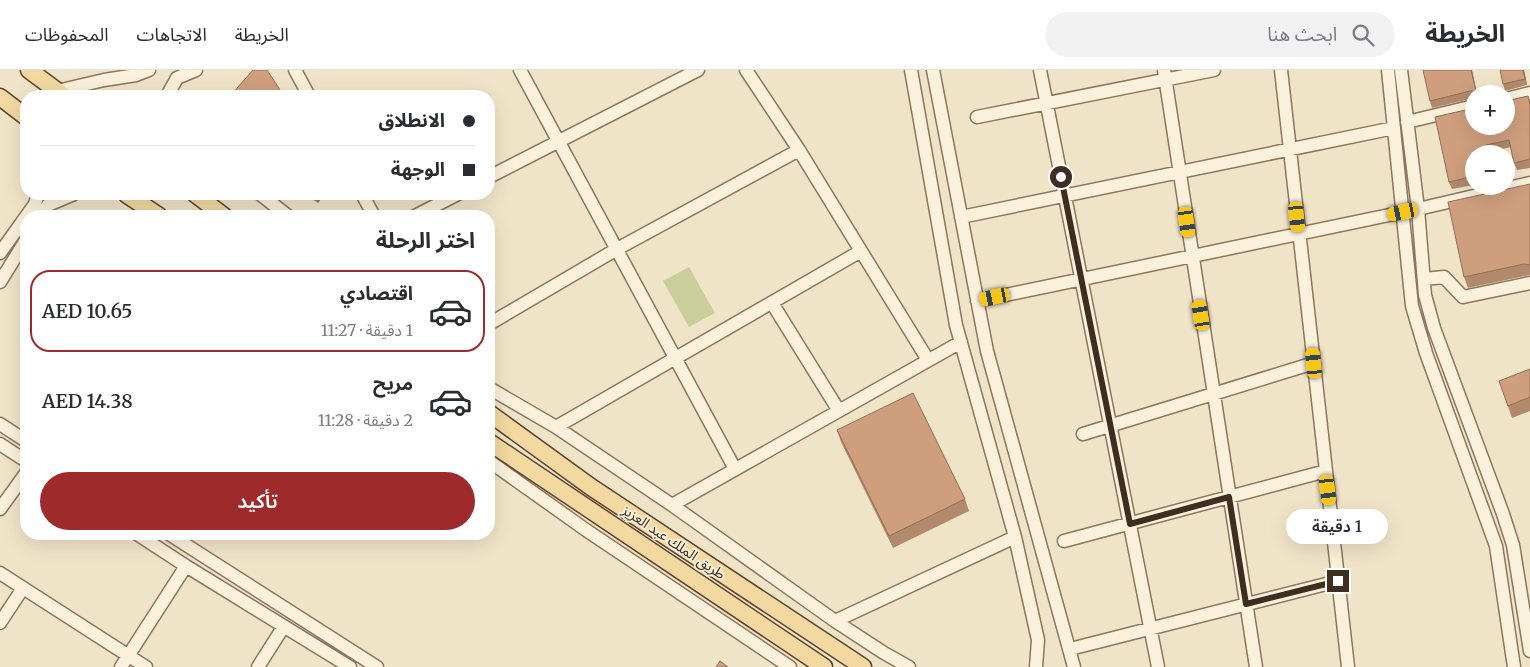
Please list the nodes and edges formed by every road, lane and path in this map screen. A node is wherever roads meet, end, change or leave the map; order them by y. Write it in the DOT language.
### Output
graph roads {
  1 [pos="29,70"];
  2 [pos="149,70"];
  3 [pos="196,70"];
  4 [pos="295,70"];
  5 [pos="520,70"];
  6 [pos="698,70"];
  7 [pos="746,70"];
  8 [pos="911,70"];
  9 [pos="933,70"];
  10 [pos="1040,70"];
  11 [pos="1214,70"];
  12 [pos="1281,70"];
  13 [pos="1388,70"];
  14 [pos="1401,70"];
  15 [pos="1164,75"];
  16 [pos="55,90"];
  17 [pos="73,90"];
  18 [pos="170,90"];
  19 [pos="306,90"];
  20 [pos="1530,93"];
  21 [pos="1515,96"];
  22 [pos="2,103"];
  23 [pos="1046,104"];
  24 [pos="1465,108"];
  25 [pos="20,114"];
  26 [pos="977,118"];
  27 [pos="1407,122"];
  28 [pos="1394,128"];
  29 [pos="558,141"];
  30 [pos="1290,149"];
  31 [pos="799,150"];
  32 [pos="1179,172"];
  33 [pos="495,174"];
  34 [pos="1530,183"];
  35 [pos="1065,196"];
  36 [pos="60,200"];
  37 [pos="135,200"];
  38 [pos="203,200"];
  39 [pos="268,200"];
  40 [pos="446,200"];
  41 [pos="1418,209"];
  42 [pos="45,210"];
  43 [pos="150,210"];
  44 [pos="216,210"];
  45 [pos="280,210"];
  46 [pos="427,210"];
  47 [pos="1403,212"];
  48 [pos="961,217"];
  49 [pos="20,225"];
  50 [pos="1299,234"];
  51 [pos="616,249"];
  52 [pos="20,250"];
  53 [pos="861,251"];
  54 [pos="0,253"];
  55 [pos="1192,256"];
  56 [pos="1081,279"];
  57 [pos="1424,279"];
  58 [pos="0,282"];
  59 [pos="1530,283"];
  60 [pos="977,301"];
  61 [pos="772,303"];
  62 [pos="495,320"];
  63 [pos="961,342"];
  64 [pos="675,358"];
  65 [pos="928,360"];
  66 [pos="1314,363"];
  67 [pos="495,391"];
  68 [pos="1213,394"];
  69 [pos="839,410"];
  70 [pos="495,417"];
  71 [pos="0,424"];
  72 [pos="1110,426"];
  73 [pos="556,427"];
  74 [pos="1083,434"];
  75 [pos="20,437"];
  76 [pos="0,444"];
  77 [pos="495,446"];
  78 [pos="20,457"];
  79 [pos="495,465"];
  80 [pos="735,469"];
  81 [pos="1326,472"];
  82 [pos="20,481"];
  83 [pos="1229,497"];
  84 [pos="672,504"];
  85 [pos="0,509"];
  86 [pos="1130,524"];
  87 [pos="1014,537"];
  88 [pos="146,540"];
  89 [pos="178,540"];
  90 [pos="1064,542"];
  91 [pos="186,566"];
  92 [pos="0,573"];
  93 [pos="1338,581"];
  94 [pos="23,588"];
  95 [pos="1246,604"];
  96 [pos="835,621"];
  97 [pos="0,623"];
  98 [pos="284,626"];
  99 [pos="1150,629"];
  100 [pos="1070,649"];
  101 [pos="1530,651"];
  102 [pos="128,656"];
  103 [pos="121,667"];
  104 [pos="146,667"];
  105 [pos="258,667"];
  106 [pos="350,667"];
  107 [pos="377,667"];
  108 [pos="790,667"];
  109 [pos="824,667"];
  110 [pos="863,667"];
  111 [pos="909,667"];
  112 [pos="1036,667"];
  113 [pos="1074,667"];
  114 [pos="1158,667"];
  115 [pos="1256,667"];
  116 [pos="1348,667"];
  117 [pos="1514,667"];
  1 -- 16 [label="main road"];
  2 -- 17 [label="street"];
  3 -- 18 [label="street"];
  4 -- 19 [label="street"];
  5 -- 29 [label="street"];
  6 -- 29 [label="street"];
  7 -- 31 [label="street"];
  8 -- 63 [label="street"];
  9 -- 48 [label="street"];
  10 -- 23 [label="street"];
  11 -- 15 [label="street"];
  12 -- 30 [label="street"];
  13 -- 28 [label="street"];
  14 -- 27 [label="street"];
  15 -- 23 [label="street"];
  15 -- 32 [label="street"];
  20 -- 21 [label="street"];
  22 -- 25 [label="main road"];
  23 -- 26 [label="street"];
  23 -- 35 [label="street"];
  24 -- 27 [label="street"];
  27 -- 41 [label="street"];
  28 -- 30 [label="street"];
  28 -- 47 [label="street"];
  29 -- 33 [label="street"];
  29 -- 51 [label="street"];
  30 -- 32 [label="street"];
  30 -- 50 [label="street"];
  31 -- 51 [label="street"];
  31 -- 53 [label="street"];
  32 -- 35 [label="street"];
  32 -- 55 [label="street"];
  34 -- 41 [label="street"];
  35 -- 48 [label="street"];
  35 -- 56 [label="street"];
  36 -- 42 [label="street"];
  37 -- 43 [label="main road"];
  38 -- 44 [label="main road"];
  39 -- 45 [label="street"];
  40 -- 46 [label="street"];
  41 -- 47 [label="street"];
  41 -- 57 [label="street"];
  47 -- 50 [label="street"];
  47 -- 117 [label="street"];
  48 -- 60 [label="street"];
  49 -- 54 [label="street"];
  50 -- 55 [label="street"];
  50 -- 66 [label="street"];
  51 -- 62 [label="street"];
  51 -- 64 [label="street"];
  52 -- 58 [label="street"];
  53 -- 61 [label="street"];
  53 -- 65 [label="street"];
  55 -- 56 [label="street"];
  55 -- 68 [label="street"];
  56 -- 60 [label="street"];
  56 -- 72 [label="street"];
  57 -- 59 [label="street"];
  57 -- 101 [label="street"];
  60 -- 100 [label="street"];
  61 -- 64 [label="street"];
  61 -- 69 [label="street"];
  63 -- 65 [label="street"];
  63 -- 87 [label="street"];
  64 -- 73 [label="street"];
  64 -- 80 [label="street"];
  65 -- 69 [label="street"];
  66 -- 68 [label="street"];
  66 -- 81 [label="street"];
  67 -- 73 [label="street"];
  68 -- 72 [label="street"];
  68 -- 83 [label="street"];
  69 -- 80 [label="street"];
  70 -- 110 [label="main road, طريق الملك عبد العزيز"];
  71 -- 75 [label="street"];
  72 -- 74 [label="street"];
  72 -- 86 [label="street"];
  73 -- 84 [label="street"];
  76 -- 78 [label="street"];
  77 -- 109 [label="main road"];
  79 -- 108 [label="street"];
  80 -- 84 [label="street"];
  81 -- 83 [label="street"];
  81 -- 93 [label="street"];
  82 -- 85 [label="street"];
  83 -- 86 [label="street"];
  83 -- 95 [label="street"];
  84 -- 96 [label="street"];
  86 -- 90 [label="street"];
  86 -- 99 [label="street"];
  87 -- 96 [label="street"];
  87 -- 112 [label="street"];
  88 -- 91 [label="street"];
  89 -- 107 [label="street"];
  91 -- 98 [label="street"];
  91 -- 102 [label="street"];
  92 -- 94 [label="street"];
  93 -- 95 [label="street"];
  93 -- 116 [label="street"];
  94 -- 97 [label="street"];
  94 -- 102 [label="street"];
  95 -- 99 [label="street"];
  95 -- 115 [label="street"];
  96 -- 111 [label="street"];
  98 -- 105 [label="street"];
  98 -- 106 [label="street"];
  99 -- 100 [label="street"];
  99 -- 114 [label="street"];
  100 -- 113 [label="street"];
  102 -- 103 [label="street"];
  102 -- 104 [label="street"];
}
